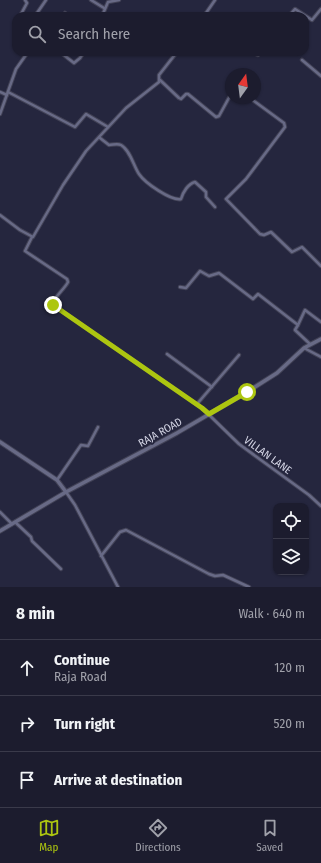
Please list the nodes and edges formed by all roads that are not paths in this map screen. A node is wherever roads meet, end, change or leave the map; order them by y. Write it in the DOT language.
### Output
graph roads {
  1 [pos="25,0"];
  2 [pos="46,0"];
  3 [pos="91,0"];
  4 [pos="119,0"];
  5 [pos="215,0"];
  6 [pos="104,8"];
  7 [pos="321,9"];
  8 [pos="22,12"];
  9 [pos="38,12"];
  10 [pos="103,12"];
  11 [pos="207,12"];
  12 [pos="309,18"];
  13 [pos="25,56"];
  14 [pos="65,56"];
  15 [pos="81,56"];
  16 [pos="174,56"];
  17 [pos="302,60"];
  18 [pos="321,76"];
  19 [pos="160,80"];
  20 [pos="0,92"];
  21 [pos="8,94"];
  22 [pos="226,104"];
  23 [pos="258,104"];
  24 [pos="0,114"];
  25 [pos="108,127"];
  26 [pos="100,138"];
  27 [pos="215,206"];
  28 [pos="0,215"];
  29 [pos="32,237"];
  30 [pos="321,266"];
  31 [pos="180,287"];
  32 [pos="321,322"];
  33 [pos="298,325"];
  34 [pos="321,339"];
  35 [pos="310,344"];
  36 [pos="304,348"];
  37 [pos="167,354"];
  38 [pos="239,355"];
  39 [pos="321,357"];
  40 [pos="212,387"];
  41 [pos="197,404"];
  42 [pos="209,414"];
  43 [pos="98,427"];
  44 [pos="0,442"];
  45 [pos="57,480"];
  46 [pos="66,492"];
  47 [pos="321,506"];
  48 [pos="0,512"];
  49 [pos="13,523"];
  50 [pos="0,531"];
  51 [pos="101,556"];
  52 [pos="61,569"];
  53 [pos="118,587"];
  54 [pos="249,587"];
  1 -- 8 [label="street"];
  2 -- 9 [label="street"];
  3 -- 6 [label="street"];
  4 -- 6 [label="street"];
  5 -- 11 [label="street"];
  6 -- 10 [label="street"];
  7 -- 12 [label="street"];
  13 -- 21 [label="street"];
  14 -- 15 [label="street"];
  16 -- 19 [label="street"];
  17 -- 18 [label="street"];
  19 -- 22 [label="street"];
  19 -- 25 [label="street"];
  20 -- 21 [label="street"];
  21 -- 24 [label="street"];
  21 -- 25 [label="street"];
  23 -- 30 [label="street"];
  25 -- 26 [label="street"];
  26 -- 27 [label="street"];
  26 -- 29 [label="street"];
  28 -- 29 [label="street"];
  29 -- 41 [label="street, VILLAN LANE"];
  31 -- 33 [label="street"];
  32 -- 33 [label="street"];
  33 -- 35 [label="street"];
  34 -- 35 [label="street, RAJA ROAD"];
  35 -- 36 [label="street, RAJA ROAD"];
  36 -- 39 [label="street"];
  36 -- 42 [label="street, RAJA ROAD"];
  37 -- 40 [label="street"];
  38 -- 40 [label="street"];
  40 -- 41 [label="street"];
  41 -- 42 [label="street, VILLAN LANE"];
  42 -- 46 [label="street, RAJA ROAD"];
  42 -- 47 [label="street, VILLAN LANE"];
  43 -- 45 [label="street"];
  44 -- 45 [label="street"];
  45 -- 46 [label="street"];
  46 -- 49 [label="street, RAJA ROAD"];
  46 -- 51 [label="street"];
  48 -- 49 [label="street"];
  49 -- 50 [label="street, RAJA ROAD"];
  49 -- 52 [label="street"];
  51 -- 53 [label="street"];
  51 -- 54 [label="street"];
}
